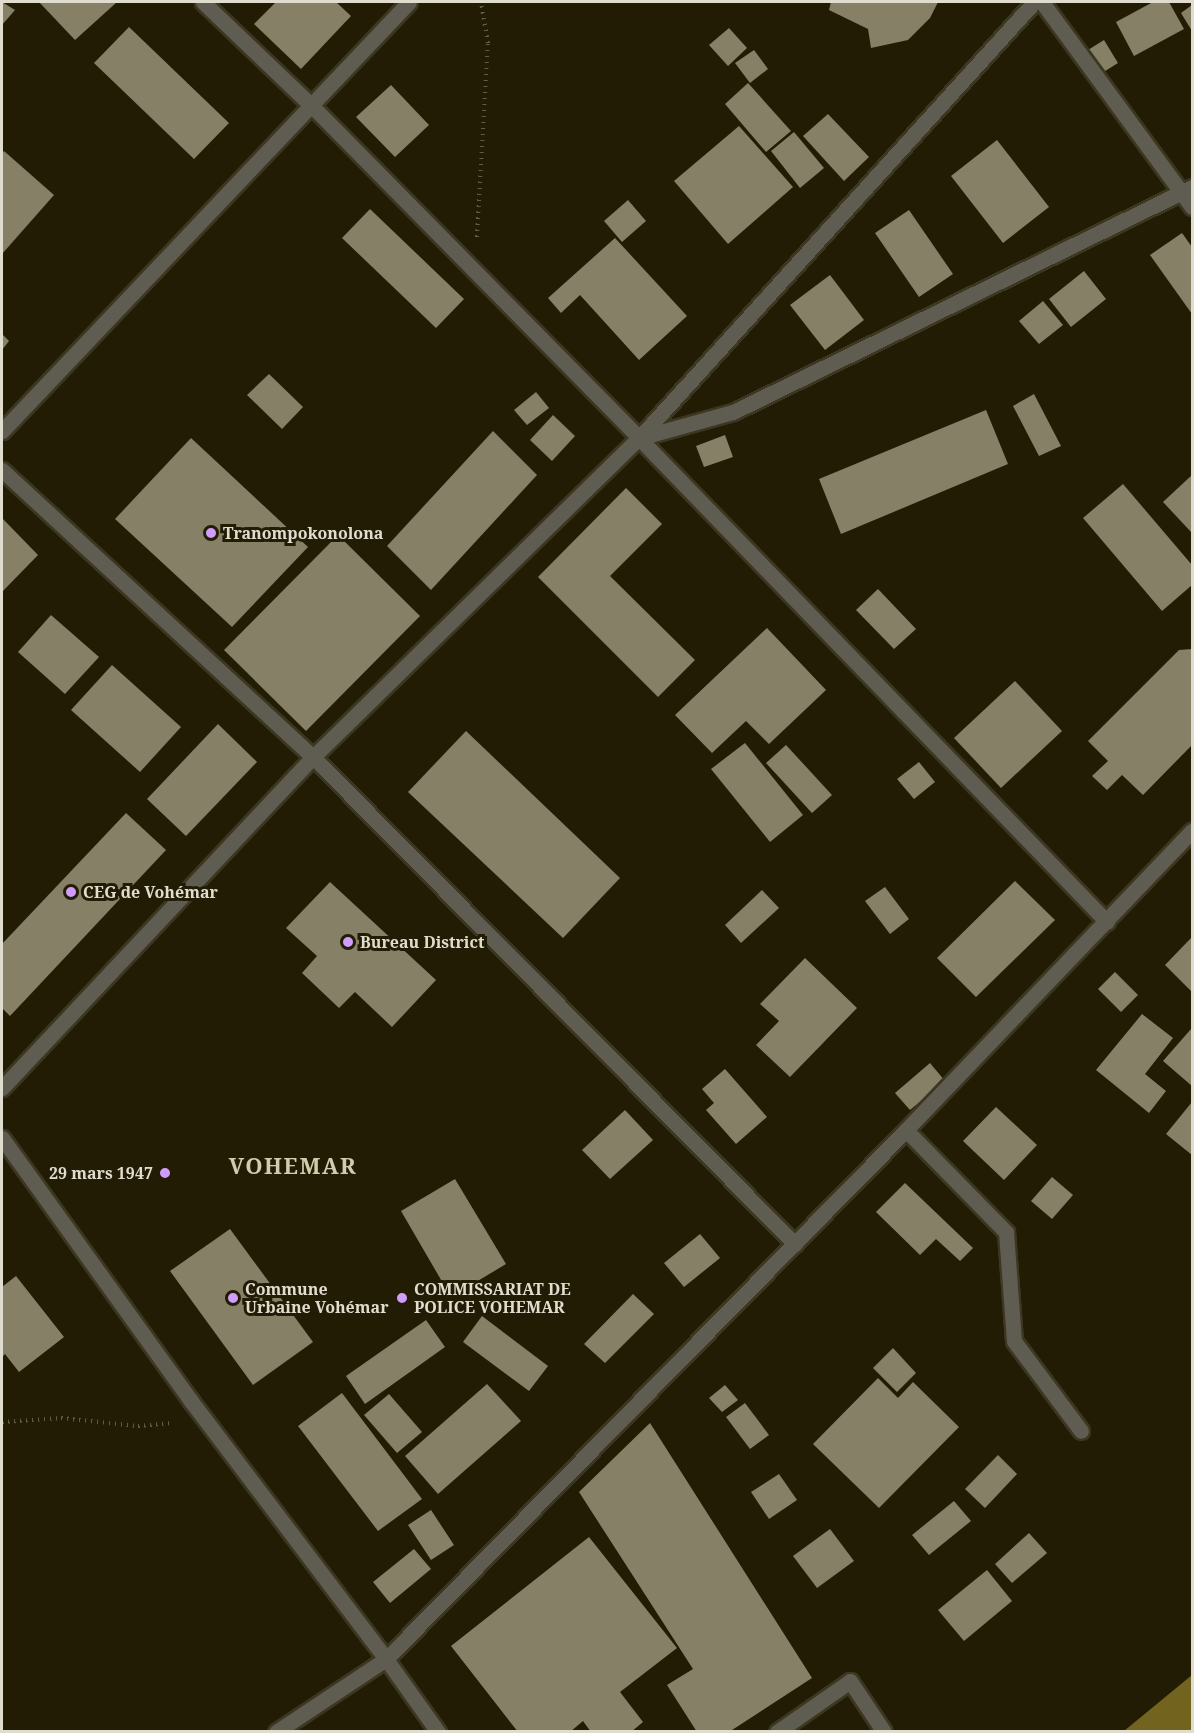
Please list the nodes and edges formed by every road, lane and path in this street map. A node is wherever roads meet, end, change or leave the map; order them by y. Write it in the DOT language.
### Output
graph roads {
  1 [pos="203,2"];
  2 [pos="409,2"];
  3 [pos="481,2"];
  4 [pos="1034,2"];
  5 [pos="1042,2"];
  6 [pos="312,106"];
  7 [pos="1187,191"];
  8 [pos="1192,207"];
  9 [pos="475,272"];
  10 [pos="2,432"];
  11 [pos="639,438"];
  12 [pos="2,470"];
  13 [pos="313,757"];
  14 [pos="1192,831"];
  15 [pos="1107,922"];
  16 [pos="2,1088"];
  17 [pos="906,1131"];
  18 [pos="2,1138"];
  19 [pos="795,1244"];
  20 [pos="191,1401"];
  21 [pos="2,1422"];
  22 [pos="1081,1431"];
  23 [pos="386,1659"];
  24 [pos="276,1731"];
  25 [pos="438,1731"];
  26 [pos="777,1731"];
  27 [pos="884,1731"];
  1 -- 6 [label="street"];
  2 -- 6 [label="street"];
  3 -- 9 [label="path"];
  4 -- 11 [label="street"];
  5 -- 7 [label="street"];
  6 -- 9 [label="street"];
  6 -- 10 [label="street"];
  7 -- 8 [label="street"];
  7 -- 11 [label="street"];
  9 -- 11 [label="street"];
  11 -- 13 [label="street"];
  11 -- 15 [label="street"];
  12 -- 13 [label="street"];
  13 -- 16 [label="street"];
  13 -- 19 [label="street"];
  14 -- 15 [label="street"];
  15 -- 17 [label="street"];
  17 -- 19 [label="street"];
  17 -- 22 [label="street"];
  18 -- 20 [label="street"];
  19 -- 23 [label="street"];
  20 -- 21 [label="path"];
  20 -- 23 [label="street"];
  23 -- 24 [label="street"];
  23 -- 25 [label="street"];
  26 -- 27 [label="street"];
}
